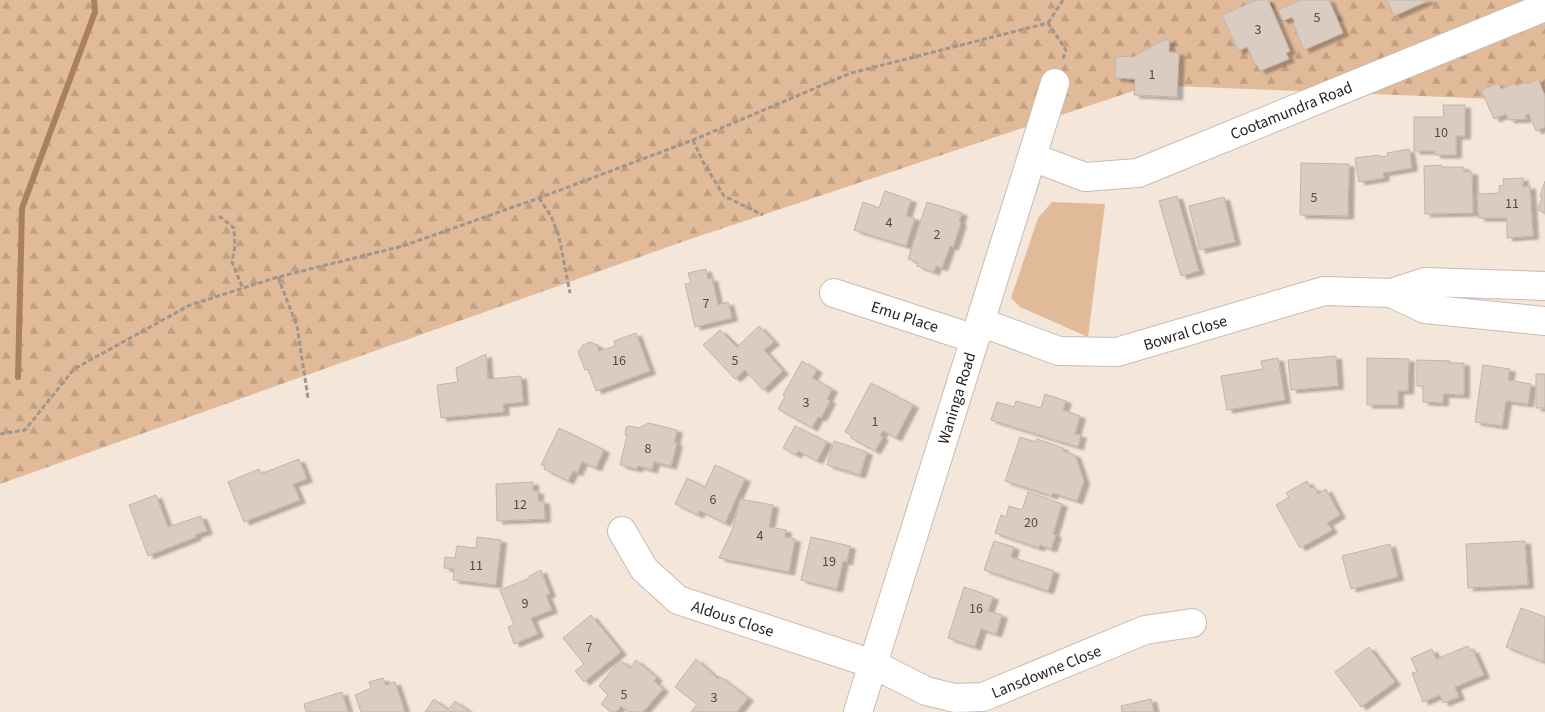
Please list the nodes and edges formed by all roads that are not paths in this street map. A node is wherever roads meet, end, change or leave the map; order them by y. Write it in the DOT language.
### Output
graph roads {
  1 [pos="1545,6"];
  2 [pos="1055,83"];
  3 [pos="1032,157"];
  4 [pos="1545,286"];
  5 [pos="834,293"];
  6 [pos="1391,293"];
  7 [pos="1545,321"];
  8 [pos="977,331"];
  9 [pos="622,531"];
  10 [pos="1192,623"];
  11 [pos="873,664"];
  12 [pos="858,712"];
  1 -- 3 [label="street, Cootamundra Road"];
  2 -- 3 [label="street, Waninga Road"];
  3 -- 8 [label="street, Waninga Road"];
  4 -- 6 [label="street, Bowral Close"];
  5 -- 8 [label="street, Emu Place"];
  6 -- 7 [label="street, Bowral Close"];
  6 -- 8 [label="street, Bowral Close"];
  8 -- 11 [label="street, Waninga Road"];
  9 -- 11 [label="street, Aldous Close"];
  10 -- 11 [label="street, Lansdowne Close"];
  11 -- 12 [label="street, Waninga Road"];
}
